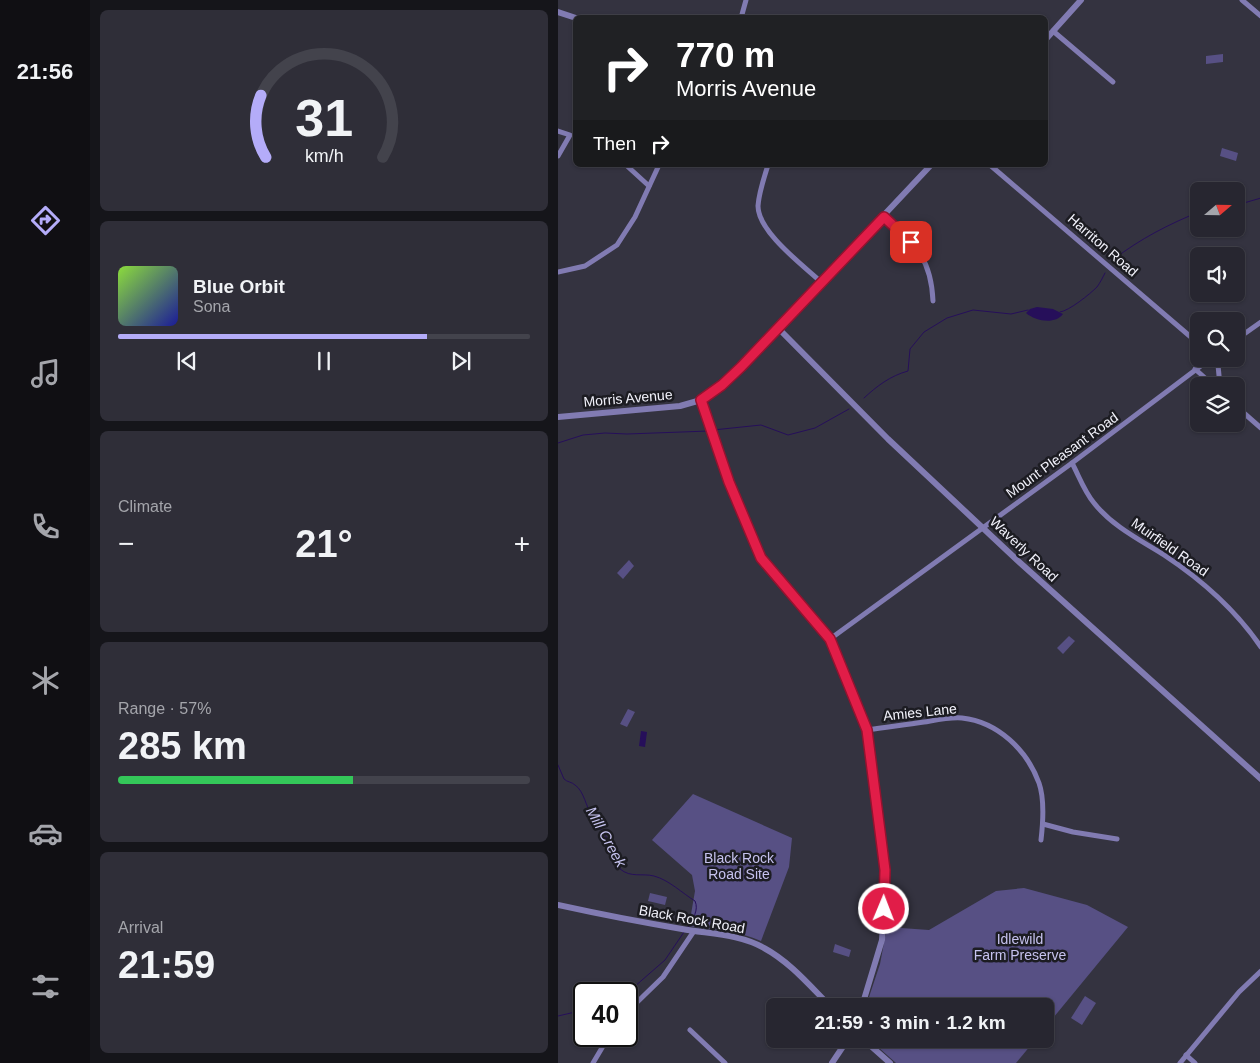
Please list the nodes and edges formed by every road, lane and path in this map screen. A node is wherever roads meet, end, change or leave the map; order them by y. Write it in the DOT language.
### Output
graph roads {
  1 [pos="746,0"];
  2 [pos="1081,0"];
  3 [pos="1242,0"];
  4 [pos="558,12"];
  5 [pos="742,15"];
  6 [pos="1260,16"];
  7 [pos="573,17"];
  8 [pos="1053,31"];
  9 [pos="1048,37"];
  10 [pos="1113,82"];
  11 [pos="558,131"];
  12 [pos="573,136"];
  13 [pos="558,156"];
  14 [pos="628,167"];
  15 [pos="658,167"];
  16 [pos="767,167"];
  17 [pos="929,167"];
  18 [pos="992,167"];
  19 [pos="649,186"];
  20 [pos="884,217"];
  21 [pos="558,272"];
  22 [pos="821,282"];
  23 [pos="933,301"];
  24 [pos="1260,322"];
  25 [pos="779,329"];
  26 [pos="1245,333"];
  27 [pos="1190,336"];
  28 [pos="1199,367"];
  29 [pos="1196,369"];
  30 [pos="1204,377"];
  31 [pos="701,400"];
  32 [pos="1245,414"];
  33 [pos="558,417"];
  34 [pos="1260,428"];
  35 [pos="1072,463"];
  36 [pos="982,527"];
  37 [pos="830,639"];
  38 [pos="1260,647"];
  39 [pos="867,730"];
  40 [pos="1260,779"];
  41 [pos="1043,824"];
  42 [pos="1117,838"];
  43 [pos="1041,840"];
  44 [pos="558,905"];
  45 [pos="689,930"];
  46 [pos="1260,971"];
  47 [pos="822,998"];
  48 [pos="864,998"];
  49 [pos="638,1001"];
  50 [pos="690,1030"];
  51 [pos="602,1047"];
  52 [pos="842,1048"];
  53 [pos="873,1048"];
  54 [pos="1186,1055"];
  55 [pos="593,1063"];
  56 [pos="725,1063"];
  57 [pos="832,1063"];
  58 [pos="890,1063"];
  59 [pos="1180,1063"];
  60 [pos="1195,1063"];
  1 -- 5 [label="street"];
  2 -- 8 [label="street"];
  3 -- 6 [label="street"];
  4 -- 7 [label="street"];
  8 -- 9 [label="street"];
  8 -- 10 [label="street"];
  11 -- 12 [label="street"];
  12 -- 13 [label="street"];
  14 -- 19 [label="street"];
  15 -- 19 [label="street"];
  16 -- 22 [label="street"];
  17 -- 20 [label="street, Morris Avenue"];
  18 -- 27 [label="street, Harriton Road"];
  19 -- 21 [label="street"];
  20 -- 22 [label="street, Morris Avenue"];
  20 -- 23 [label="street"];
  22 -- 25 [label="street, Morris Avenue"];
  24 -- 26 [label="street"];
  25 -- 31 [label="street, Morris Avenue"];
  25 -- 36 [label="street, Waverly Road"];
  28 -- 29 [label="street, Mount Pleasant Road"];
  29 -- 30 [label="street"];
  29 -- 35 [label="street, Mount Pleasant Road"];
  31 -- 33 [label="street, Morris Avenue"];
  31 -- 37 [label="street"];
  32 -- 34 [label="street"];
  35 -- 36 [label="street, Mount Pleasant Road"];
  35 -- 38 [label="street, Muirfield Road"];
  36 -- 37 [label="street, Mount Pleasant Road"];
  36 -- 40 [label="street, Waverly Road"];
  37 -- 39 [label="street"];
  39 -- 41 [label="street, Amies Lane"];
  39 -- 48 [label="street"];
  41 -- 42 [label="street"];
  41 -- 43 [label="street, Amies Lane"];
  44 -- 45 [label="street, Black Rock Road"];
  45 -- 47 [label="street, Black Rock Road"];
  45 -- 49 [label="street"];
  46 -- 54 [label="street"];
  50 -- 56 [label="street"];
  51 -- 55 [label="street"];
  52 -- 57 [label="street"];
  53 -- 58 [label="street"];
  54 -- 59 [label="street"];
  54 -- 60 [label="street"];
}
